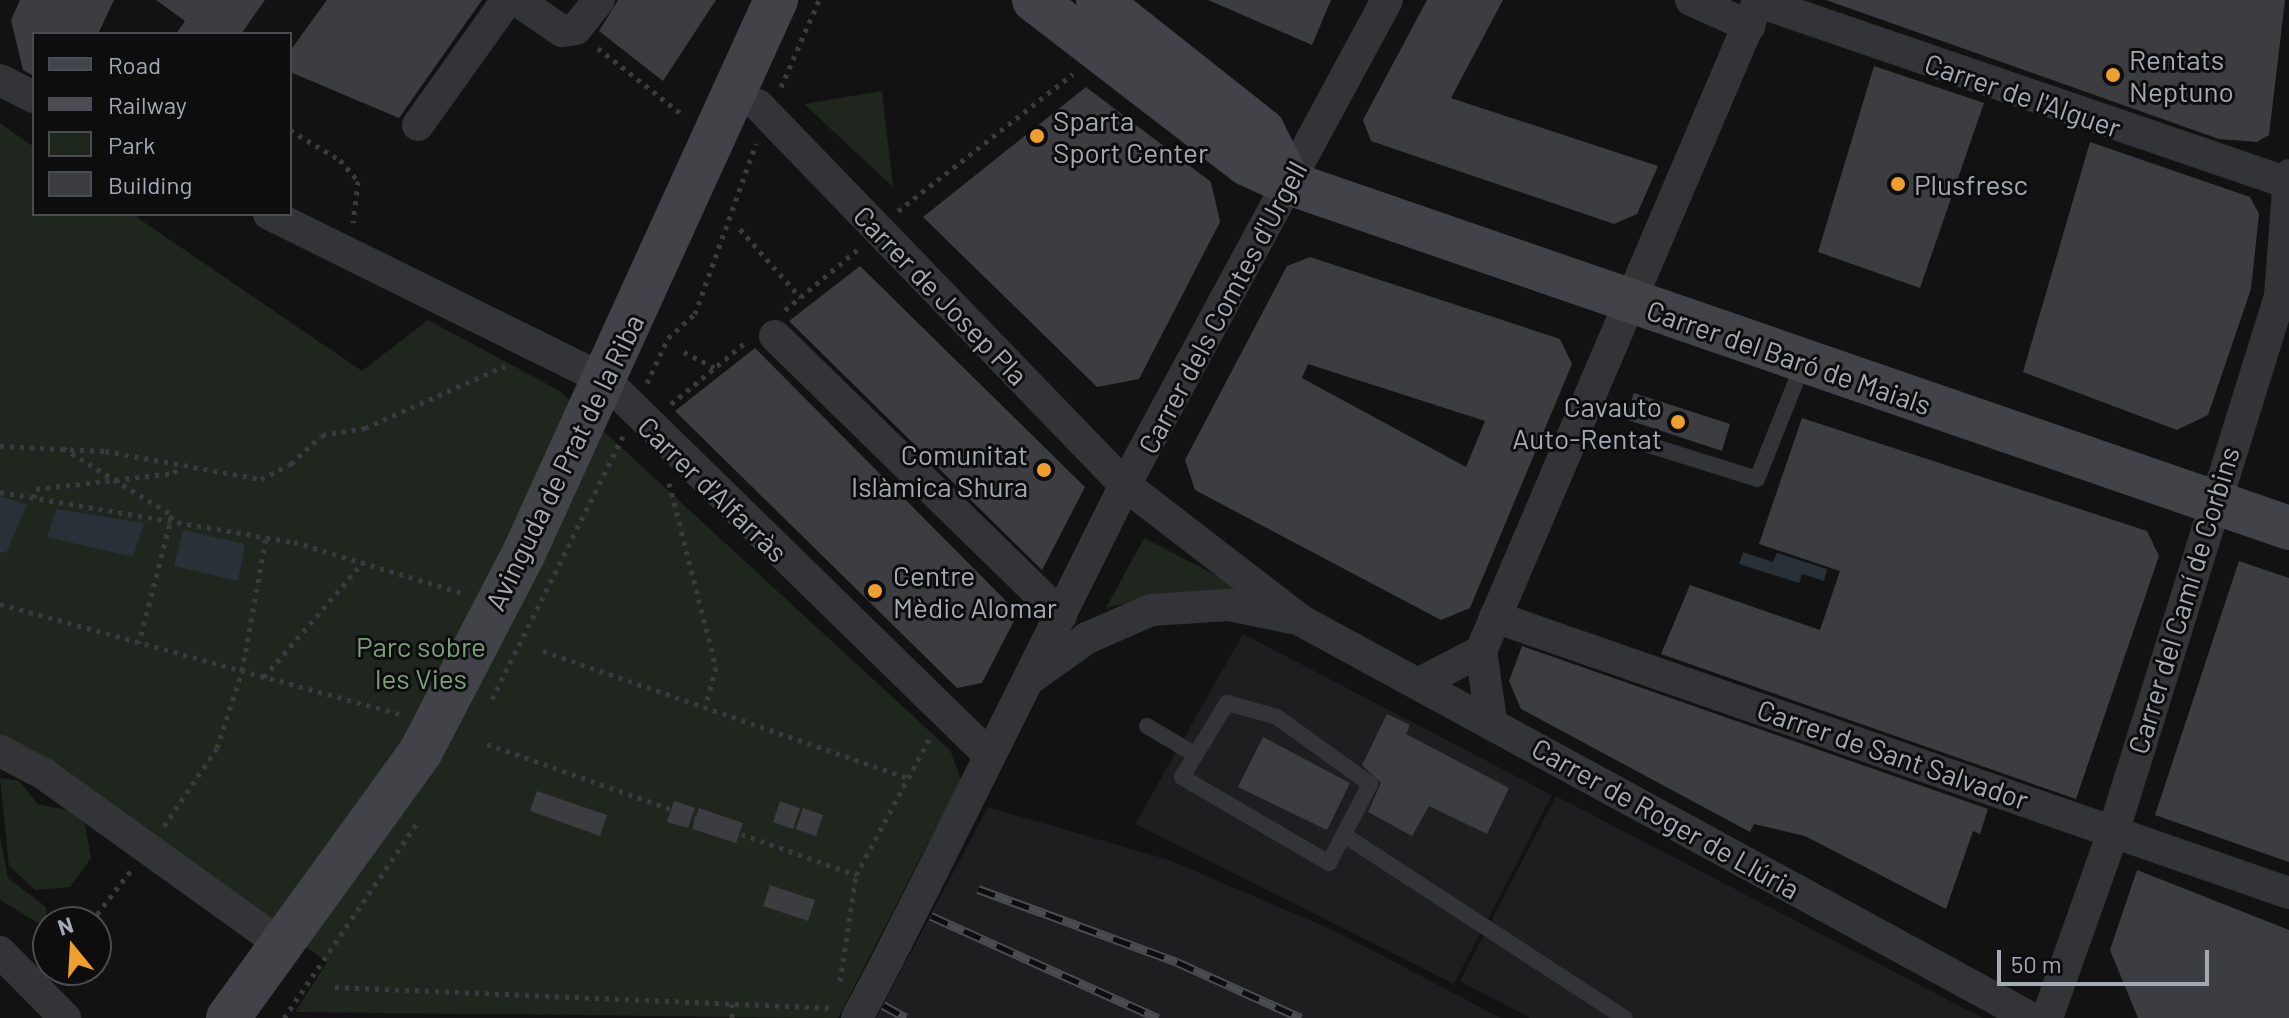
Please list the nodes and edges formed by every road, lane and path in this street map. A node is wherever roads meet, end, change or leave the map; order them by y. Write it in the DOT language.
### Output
graph roads {
  1 [pos="507,0"];
  2 [pos="517,0"];
  3 [pos="599,0"];
  4 [pos="776,0"];
  5 [pos="805,0"];
  6 [pos="1034,0"];
  7 [pos="1098,0"];
  8 [pos="1387,0"];
  9 [pos="1691,0"];
  10 [pos="1756,9"];
  11 [pos="569,30"];
  12 [pos="1101,52"];
  13 [pos="0,80"];
  14 [pos="32,96"];
  15 [pos="758,105"];
  16 [pos="689,119"];
  17 [pos="418,125"];
  18 [pos="292,131"];
  19 [pos="2289,175"];
  20 [pos="1289,183"];
  21 [pos="2288,183"];
  22 [pos="273,216"];
  23 [pos="891,216"];
  24 [pos="740,229"];
  25 [pos="336,247"];
  26 [pos="800,297"];
  27 [pos="2284,297"];
  28 [pos="1630,302"];
  29 [pos="2279,330"];
  30 [pos="775,336"];
  31 [pos="684,352"];
  32 [pos="1803,363"];
  33 [pos="505,366"];
  34 [pos="715,368"];
  35 [pos="614,391"];
  36 [pos="1636,441"];
  37 [pos="0,446"];
  38 [pos="63,448"];
  39 [pos="180,465"];
  40 [pos="110,480"];
  41 [pos="668,482"];
  42 [pos="1125,485"];
  43 [pos="0,492"];
  44 [pos="34,498"];
  45 [pos="2212,500"];
  46 [pos="170,521"];
  47 [pos="2289,528"];
  48 [pos="266,537"];
  49 [pos="364,561"];
  50 [pos="462,593"];
  51 [pos="0,604"];
  52 [pos="1061,615"];
  53 [pos="1495,617"];
  54 [pos="1300,620"];
  55 [pos="139,643"];
  56 [pos="543,651"];
  57 [pos="1481,651"];
  58 [pos="242,671"];
  59 [pos="264,677"];
  60 [pos="1029,680"];
  61 [pos="1422,682"];
  62 [pos="705,708"];
  63 [pos="400,714"];
  64 [pos="1491,720"];
  65 [pos="1147,726"];
  66 [pos="934,730"];
  67 [pos="487,744"];
  68 [pos="0,751"];
  69 [pos="989,755"];
  70 [pos="1196,755"];
  71 [pos="908,778"];
  72 [pos="186,794"];
  73 [pos="2114,830"];
  74 [pos="1344,835"];
  75 [pos="856,875"];
  76 [pos="2289,893"];
  77 [pos="285,947"];
  78 [pos="0,952"];
  79 [pos="335,987"];
  80 [pos="732,1004"];
  81 [pos="65,1018"];
  82 [pos="228,1018"];
  83 [pos="267,1018"];
  84 [pos="732,1018"];
  85 [pos="857,1018"];
  86 [pos="1625,1018"];
  87 [pos="2031,1018"];
  88 [pos="2047,1018"];
  1 -- 17 [label="street"];
  2 -- 11 [label="street"];
  3 -- 11 [label="street"];
  4 -- 35 [label="main road, Avinguda de Prat de la Riba"];
  5 -- 15 [label="main road, Avinguda de Prat de la Riba"];
  6 -- 12 [label="main road, Carrer del Baró de Maials"];
  7 -- 20 [label="main road"];
  8 -- 20 [label="street, Carrer dels Comtes d'Urgell"];
  9 -- 10 [label="street, Carrer de l'Alguer"];
  10 -- 21 [label="street, Carrer de l'Alguer"];
  10 -- 28 [label="street"];
  11 -- 16 [label="path"];
  12 -- 20 [label="main road, Carrer del Baró de Maials"];
  12 -- 23 [label="path"];
  13 -- 14 [label="street"];
  15 -- 35 [label="main road, Avinguda de Prat de la Riba"];
  15 -- 42 [label="street, Carrer de Josep Pla"];
  18 -- 25 [label="path"];
  19 -- 21 [label="street, Carrer del Camí de Corbins"];
  20 -- 28 [label="main road, Carrer del Baró de Maials"];
  20 -- 42 [label="street, Carrer dels Comtes d'Urgell"];
  21 -- 27 [label="street, Carrer del Camí de Corbins"];
  22 -- 25 [label="street, Carrer d'Alfarràs"];
  24 -- 26 [label="path"];
  25 -- 35 [label="street, Carrer d'Alfarràs"];
  27 -- 29 [label="street, Carrer del Camí de Corbins"];
  28 -- 32 [label="main road, Carrer del Baró de Maials"];
  28 -- 53 [label="street"];
  29 -- 45 [label="street, Carrer del Camí de Corbins"];
  30 -- 52 [label="street"];
  31 -- 34 [label="path"];
  32 -- 36 [label="lane"];
  32 -- 45 [label="main road, Carrer del Baró de Maials"];
  33 -- 39 [label="path"];
  35 -- 69 [label="street, Carrer d'Alfarràs"];
  35 -- 77 [label="main road, Avinguda de Prat de la Riba"];
  35 -- 83 [label="main road, Avinguda de Prat de la Riba"];
  37 -- 38 [label="path"];
  38 -- 39 [label="path"];
  38 -- 40 [label="path"];
  39 -- 40 [label="path"];
  40 -- 44 [label="path"];
  40 -- 46 [label="path"];
  41 -- 62 [label="path"];
  42 -- 52 [label="street, Carrer dels Comtes d'Urgell"];
  42 -- 54 [label="street, Carrer de Roger de Llúria"];
  43 -- 44 [label="path"];
  44 -- 46 [label="path"];
  45 -- 47 [label="main road, Carrer del Baró de Maials"];
  45 -- 73 [label="street, Carrer del Camí de Corbins"];
  46 -- 48 [label="path"];
  46 -- 55 [label="path"];
  48 -- 49 [label="path"];
  48 -- 58 [label="path"];
  49 -- 50 [label="path"];
  49 -- 59 [label="path"];
  51 -- 55 [label="path"];
  52 -- 60 [label="street, Carrer dels Comtes d'Urgell"];
  53 -- 57 [label="street"];
  53 -- 73 [label="street, Carrer de Sant Salvador"];
  54 -- 60 [label="street, Carrer de Roger de Llúria"];
  54 -- 61 [label="street, Carrer de Roger de Llúria"];
  55 -- 58 [label="path"];
  56 -- 62 [label="path"];
  57 -- 61 [label="street"];
  57 -- 64 [label="street"];
  58 -- 59 [label="path"];
  58 -- 72 [label="path"];
  59 -- 63 [label="path"];
  60 -- 69 [label="street, Carrer dels Comtes d'Urgell"];
  61 -- 64 [label="street, Carrer de Roger de Llúria"];
  62 -- 71 [label="path"];
  64 -- 87 [label="street, Carrer de Roger de Llúria"];
  65 -- 70 [label="lane"];
  66 -- 71 [label="path"];
  67 -- 75 [label="path"];
  68 -- 77 [label="street"];
  69 -- 85 [label="street, Carrer dels Comtes d'Urgell, bridge"];
  70 -- 74 [label="lane"];
  70 -- 74 [label="lane"];
  71 -- 75 [label="path"];
  73 -- 76 [label="street, Carrer de Sant Salvador"];
  73 -- 88 [label="street, Carrer del Camí de Corbins"];
  74 -- 86 [label="lane"];
  75 -- 80 [label="path"];
  77 -- 82 [label="main road, Avinguda de Prat de la Riba"];
  78 -- 81 [label="street"];
  79 -- 80 [label="path"];
  80 -- 84 [label="path"];
}
